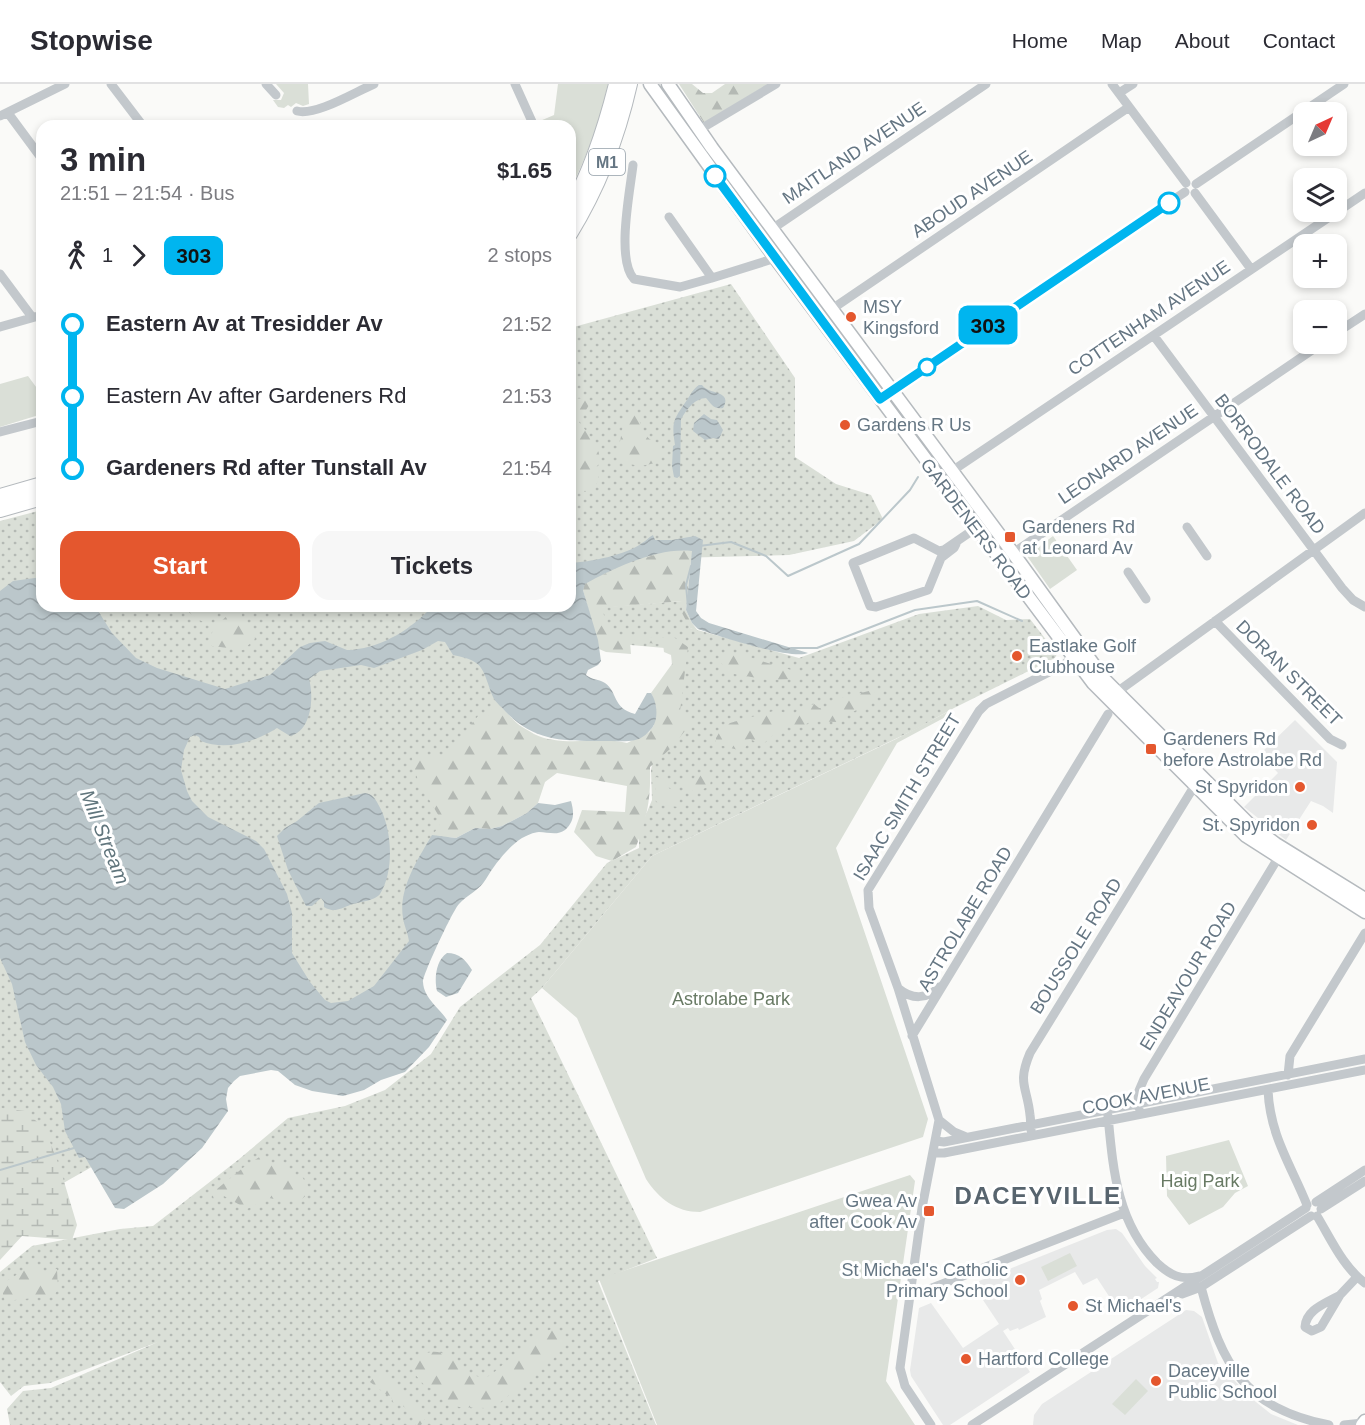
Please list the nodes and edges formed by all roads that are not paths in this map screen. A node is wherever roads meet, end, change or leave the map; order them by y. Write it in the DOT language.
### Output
graph roads {
  1 [pos="111,84"];
  2 [pos="266,84"];
  3 [pos="374,84"];
  4 [pos="515,84"];
  5 [pos="616,84"];
  6 [pos="630,84"];
  7 [pos="668,84"];
  8 [pos="776,84"];
  9 [pos="986,84"];
  10 [pos="1112,84"];
  11 [pos="1133,84"];
  12 [pos="1344,84"];
  13 [pos="59,85"];
  14 [pos="652,87"];
  15 [pos="1119,93"];
  16 [pos="276,94"];
  17 [pos="1129,107"];
  18 [pos="297,111"];
  19 [pos="4,115"];
  20 [pos="138,120"];
  21 [pos="531,120"];
  22 [pos="699,130"];
  23 [pos="36,152"];
  24 [pos="633,165"];
  25 [pos="1190,188"];
  26 [pos="1365,193"];
  27 [pos="576,196"];
  28 [pos="669,217"];
  29 [pos="576,224"];
  30 [pos="772,229"];
  31 [pos="790,254"];
  32 [pos="776,259"];
  33 [pos="1251,269"];
  34 [pos="0,274"];
  35 [pos="712,278"];
  36 [pos="832,309"];
  37 [pos="1365,314"];
  38 [pos="36,316"];
  39 [pos="32,317"];
  40 [pos="1347,326"];
  41 [pos="0,327"];
  42 [pos="1154,336"];
  43 [pos="1306,354"];
  44 [pos="892,390"];
  45 [pos="880,399"];
  46 [pos="1214,416"];
  47 [pos="36,423"];
  48 [pos="0,432"];
  49 [pos="952,471"];
  50 [pos="36,486"];
  51 [pos="0,496"];
  52 [pos="36,500"];
  53 [pos="0,510"];
  54 [pos="1365,513"];
  55 [pos="1187,527"];
  56 [pos="976,528"];
  57 [pos="956,544"];
  58 [pos="1314,551"];
  59 [pos="1013,553"];
  60 [pos="1207,556"];
  61 [pos="1128,572"];
  62 [pos="1146,599"];
  63 [pos="1365,607"];
  64 [pos="1215,621"];
  65 [pos="1064,625"];
  66 [pos="1072,657"];
  67 [pos="1117,692"];
  68 [pos="1108,714"];
  69 [pos="1342,745"];
  70 [pos="1195,785"];
  71 [pos="1278,858"];
  72 [pos="1364,898"];
  73 [pos="1365,912"];
  74 [pos="1365,933"];
  75 [pos="947,979"];
  76 [pos="898,988"];
  77 [pos="912,1036"];
  78 [pos="1365,1059"];
  79 [pos="1365,1070"];
  80 [pos="1288,1075"];
  81 [pos="1268,1090"];
  82 [pos="1139,1104"];
  83 [pos="1140,1114"];
  84 [pos="1108,1115"];
  85 [pos="939,1120"];
  86 [pos="1031,1130"];
  87 [pos="966,1137"];
  88 [pos="936,1141"];
  89 [pos="933,1153"];
  90 [pos="1365,1170"];
  91 [pos="1365,1180"];
  92 [pos="1313,1208"];
  93 [pos="1124,1213"];
  94 [pos="1203,1275"];
  95 [pos="1361,1280"];
  96 [pos="1202,1287"];
  97 [pos="1340,1295"];
  98 [pos="909,1297"];
  99 [pos="929,1422"];
  100 [pos="1364,1423"];
  101 [pos="972,1425"];
  102 [pos="980,1425"];
  103 [pos="1329,1425"];
  104 [pos="1344,1425"];
  1 -- 20 [label="street"];
  2 -- 16 [label="street"];
  3 -- 18 [label="street"];
  4 -- 21 [label="street"];
  5 -- 27 [label="highway, M1"];
  6 -- 29 [label="highway, M1"];
  7 -- 22 [label="main road, GARDENERS ROAD"];
  8 -- 22 [label="street"];
  9 -- 30 [label="street, MAITLAND AVENUE"];
  10 -- 15 [label="street"];
  11 -- 15 [label="street"];
  12 -- 25 [label="street"];
  13 -- 19 [label="street"];
  14 -- 32 [label="main road, GARDENERS ROAD"];
  15 -- 17 [label="street"];
  17 -- 25 [label="street"];
  17 -- 36 [label="street, ABOUD AVENUE"];
  19 -- 23 [label="street"];
  22 -- 30 [label="main road, GARDENERS ROAD"];
  24 -- 35 [label="street"];
  25 -- 33 [label="street"];
  25 -- 44 [label="street"];
  26 -- 33 [label="street, COTTENHAM AVENUE"];
  28 -- 35 [label="street"];
  30 -- 31 [label="main road, GARDENERS ROAD"];
  31 -- 32 [label="street"];
  31 -- 36 [label="main road, GARDENERS ROAD"];
  32 -- 35 [label="street"];
  32 -- 45 [label="main road, GARDENERS ROAD"];
  33 -- 42 [label="street, COTTENHAM AVENUE"];
  34 -- 39 [label="street"];
  36 -- 44 [label="main road, GARDENERS ROAD"];
  37 -- 40 [label="street"];
  38 -- 39 [label="street"];
  39 -- 41 [label="street"];
  42 -- 46 [label="street, BORRODALE ROAD"];
  42 -- 49 [label="street, COTTENHAM AVENUE"];
  43 -- 46 [label="street, LEONARD AVENUE"];
  44 -- 45 [label="street"];
  44 -- 49 [label="main road, GARDENERS ROAD"];
  45 -- 56 [label="main road, GARDENERS ROAD"];
  46 -- 58 [label="street, BORRODALE ROAD"];
  46 -- 59 [label="street, LEONARD AVENUE"];
  47 -- 48 [label="street"];
  49 -- 59 [label="main road, GARDENERS ROAD"];
  50 -- 51 [label="highway"];
  52 -- 53 [label="highway"];
  54 -- 58 [label="street"];
  55 -- 60 [label="street"];
  56 -- 57 [label="street"];
  56 -- 66 [label="main road, GARDENERS ROAD"];
  57 -- 57 [label="street"];
  58 -- 63 [label="street, BORRODALE ROAD"];
  58 -- 64 [label="street"];
  59 -- 65 [label="main road, GARDENERS ROAD"];
  61 -- 62 [label="street"];
  64 -- 67 [label="street"];
  64 -- 69 [label="street, DORAN STREET"];
  65 -- 66 [label="street"];
  65 -- 67 [label="main road, GARDENERS ROAD"];
  66 -- 70 [label="main road, GARDENERS ROAD"];
  66 -- 76 [label="street, ISAAC SMITH STREET"];
  67 -- 72 [label="main road, GARDENERS ROAD"];
  68 -- 75 [label="street, ASTROLABE ROAD"];
  70 -- 71 [label="main road, GARDENERS ROAD"];
  70 -- 86 [label="street, BOUSSOLE ROAD"];
  71 -- 73 [label="main road, GARDENERS ROAD"];
  71 -- 82 [label="street, ENDEAVOUR ROAD"];
  74 -- 80 [label="street"];
  75 -- 76 [label="street"];
  75 -- 77 [label="street, ASTROLABE ROAD"];
  76 -- 77 [label="street, ISAAC SMITH STREET"];
  77 -- 85 [label="street"];
  78 -- 80 [label="street, COOK AVENUE"];
  79 -- 81 [label="street, COOK AVENUE"];
  80 -- 82 [label="street, COOK AVENUE"];
  81 -- 83 [label="street, COOK AVENUE"];
  81 -- 92 [label="street"];
  82 -- 83 [label="street, ENDEAVOUR ROAD"];
  82 -- 84 [label="street, COOK AVENUE"];
  83 -- 84 [label="street, COOK AVENUE"];
  84 -- 86 [label="street, COOK AVENUE"];
  84 -- 93 [label="street"];
  85 -- 87 [label="street"];
  85 -- 88 [label="street"];
  86 -- 87 [label="street, COOK AVENUE"];
  86 -- 89 [label="street, COOK AVENUE"];
  87 -- 88 [label="street, COOK AVENUE"];
  88 -- 89 [label="street"];
  89 -- 98 [label="street"];
  90 -- 92 [label="street"];
  91 -- 92 [label="street"];
  92 -- 94 [label="street"];
  92 -- 95 [label="street"];
  92 -- 96 [label="street"];
  93 -- 94 [label="street"];
  93 -- 98 [label="street"];
  94 -- 101 [label="street"];
  95 -- 97 [label="street"];
  96 -- 102 [label="street"];
  96 -- 103 [label="street"];
  98 -- 99 [label="street"];
  100 -- 104 [label="street"];
}
